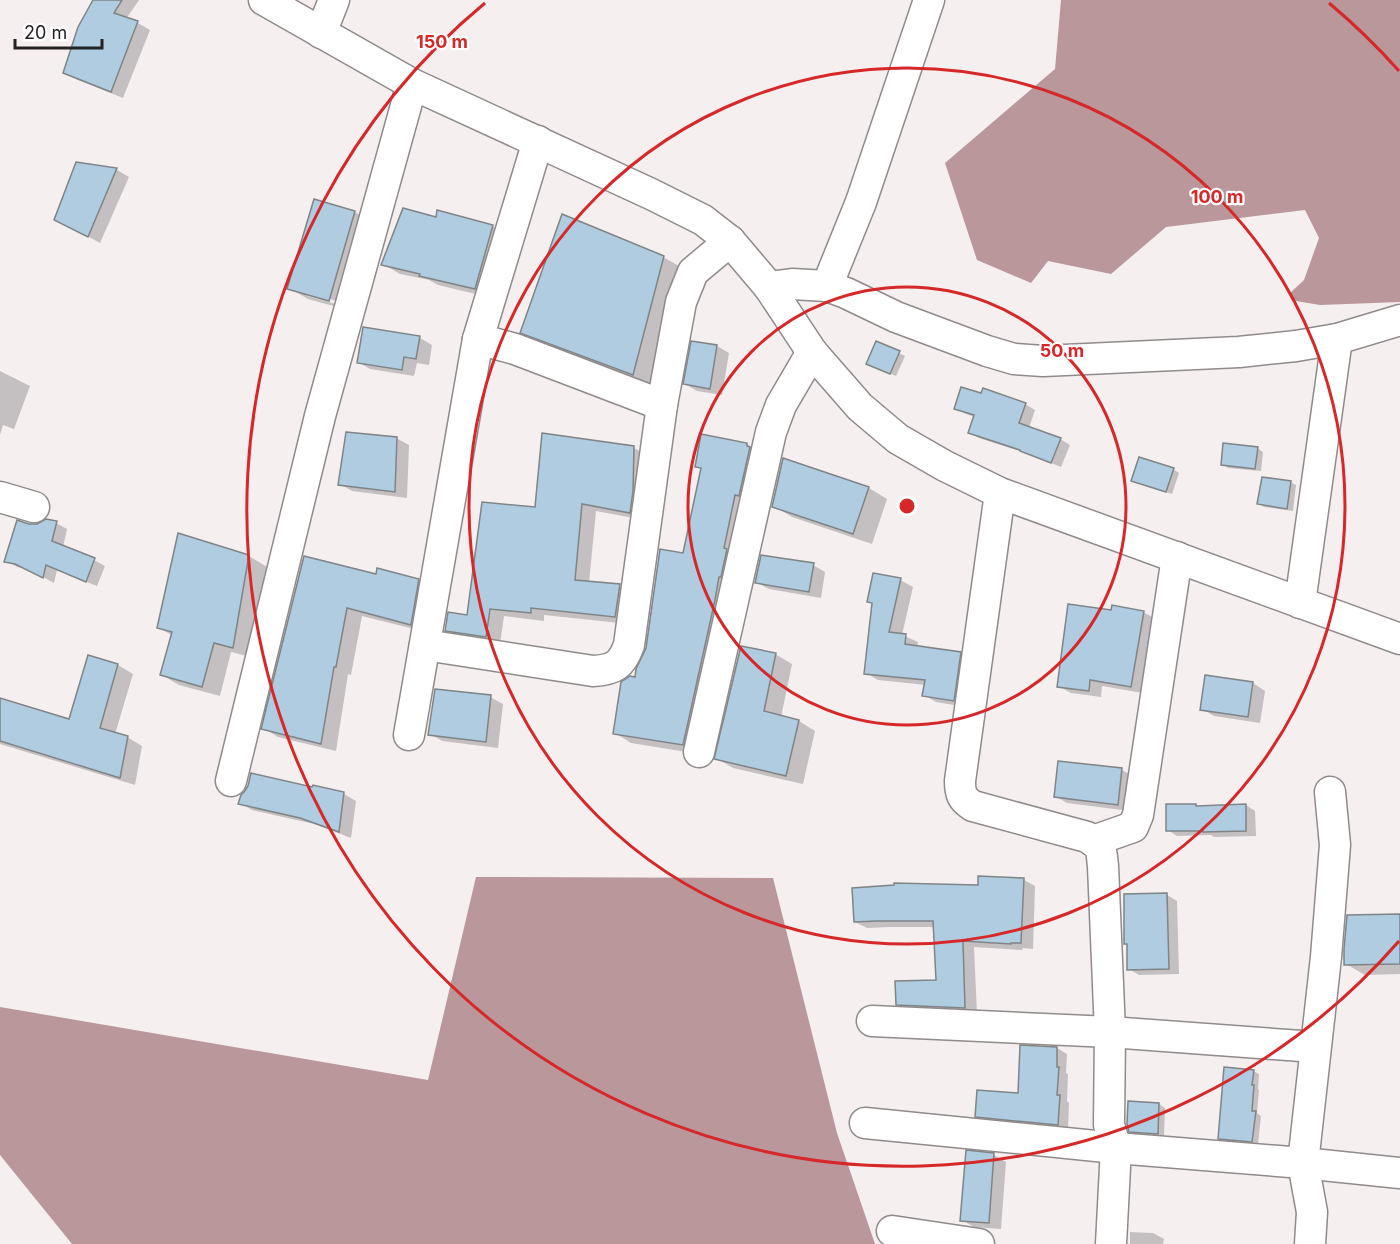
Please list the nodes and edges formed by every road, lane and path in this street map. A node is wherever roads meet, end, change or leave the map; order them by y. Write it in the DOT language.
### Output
graph roads {
  1 [pos="264,0"];
  2 [pos="334,0"];
  3 [pos="929,0"];
  4 [pos="321,33"];
  5 [pos="412,84"];
  6 [pos="538,141"];
  7 [pos="730,241"];
  8 [pos="827,286"];
  9 [pos="769,287"];
  10 [pos="1400,320"];
  11 [pos="478,339"];
  12 [pos="1337,339"];
  13 [pos="812,352"];
  14 [pos="662,405"];
  15 [pos="1000,493"];
  16 [pos="0,497"];
  17 [pos="34,507"];
  18 [pos="1177,557"];
  19 [pos="1300,603"];
  20 [pos="1400,639"];
  21 [pos="425,645"];
  22 [pos="409,735"];
  23 [pos="699,752"];
  24 [pos="231,781"];
  25 [pos="1330,792"];
  26 [pos="1093,841"];
  27 [pos="872,1021"];
  28 [pos="1110,1032"];
  29 [pos="1315,1047"];
  30 [pos="865,1123"];
  31 [pos="1116,1148"];
  32 [pos="1303,1163"];
  33 [pos="1400,1173"];
  34 [pos="892,1231"];
  35 [pos="979,1244"];
  36 [pos="1111,1244"];
  37 [pos="1310,1244"];
  1 -- 4 [label="street"];
  2 -- 4 [label="street"];
  3 -- 8 [label="street"];
  4 -- 5 [label="street"];
  5 -- 6 [label="street"];
  5 -- 24 [label="street"];
  6 -- 7 [label="street"];
  6 -- 11 [label="street"];
  7 -- 9 [label="street"];
  7 -- 14 [label="street"];
  8 -- 9 [label="street"];
  8 -- 12 [label="street"];
  9 -- 13 [label="street"];
  10 -- 12 [label="street"];
  11 -- 14 [label="street"];
  11 -- 21 [label="street"];
  12 -- 19 [label="street"];
  13 -- 15 [label="street"];
  13 -- 23 [label="street"];
  14 -- 21 [label="street"];
  15 -- 18 [label="street"];
  15 -- 26 [label="street"];
  16 -- 17 [label="street"];
  18 -- 19 [label="street"];
  18 -- 26 [label="street"];
  19 -- 20 [label="street"];
  21 -- 22 [label="street"];
  25 -- 29 [label="street"];
  26 -- 28 [label="street"];
  27 -- 28 [label="street"];
  28 -- 29 [label="street"];
  28 -- 31 [label="street"];
  29 -- 32 [label="street"];
  30 -- 31 [label="street"];
  31 -- 32 [label="street"];
  31 -- 36 [label="street"];
  32 -- 33 [label="street"];
  32 -- 37 [label="street"];
  34 -- 35 [label="street"];
}
